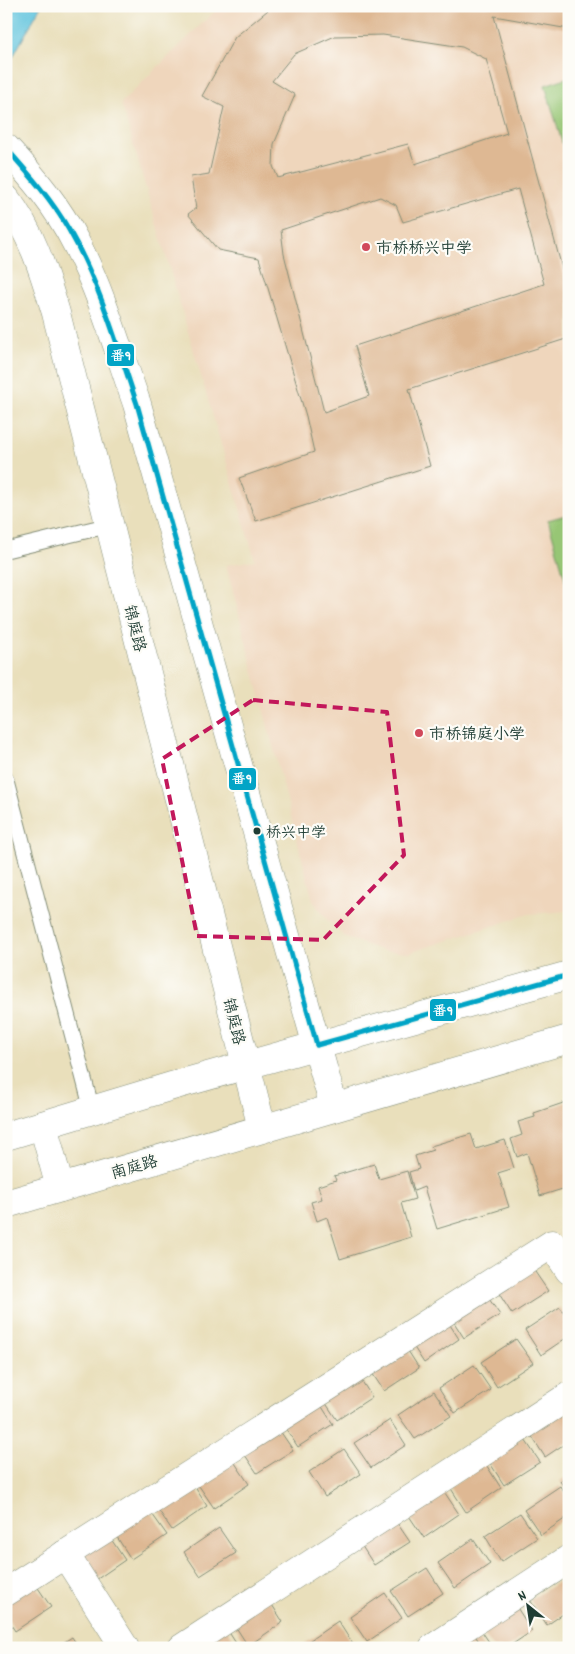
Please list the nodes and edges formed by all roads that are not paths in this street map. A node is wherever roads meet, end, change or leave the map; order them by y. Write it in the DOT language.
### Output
graph roads {
  1 [pos="6,148"];
  2 [pos="6,199"];
  3 [pos="110,525"];
  4 [pos="6,550"];
  5 [pos="6,780"];
  6 [pos="569,975"];
  7 [pos="569,1038"];
  8 [pos="317,1045"];
  9 [pos="246,1065"];
  10 [pos="334,1107"];
  11 [pos="92,1110"];
  12 [pos="43,1125"];
  13 [pos="262,1128"];
  14 [pos="6,1136"];
  15 [pos="60,1188"];
  16 [pos="6,1204"];
  17 [pos="569,1270"];
  18 [pos="569,1396"];
  19 [pos="65,1554"];
  20 [pos="569,1559"];
  21 [pos="6,1592"];
  22 [pos="125,1648"];
  23 [pos="182,1648"];
  24 [pos="433,1648"];
  1 -- 8 [label="street"];
  2 -- 3 [label="street, 锦庭路"];
  3 -- 4 [label="lane"];
  3 -- 9 [label="street, 锦庭路"];
  5 -- 11 [label="lane"];
  6 -- 8 [label="street, 锦庭路"];
  7 -- 10 [label="street"];
  8 -- 9 [label="street, 锦庭路"];
  8 -- 10 [label="street"];
  9 -- 11 [label="street"];
  9 -- 13 [label="street, 锦庭路"];
  10 -- 13 [label="street"];
  11 -- 12 [label="street"];
  12 -- 14 [label="street"];
  12 -- 15 [label="street"];
  13 -- 15 [label="street, 南庭路"];
  15 -- 16 [label="street, 南庭路"];
  17 -- 19 [label="street"];
  18 -- 23 [label="street"];
  19 -- 21 [label="street"];
  19 -- 22 [label="street"];
  20 -- 24 [label="street"];
}
